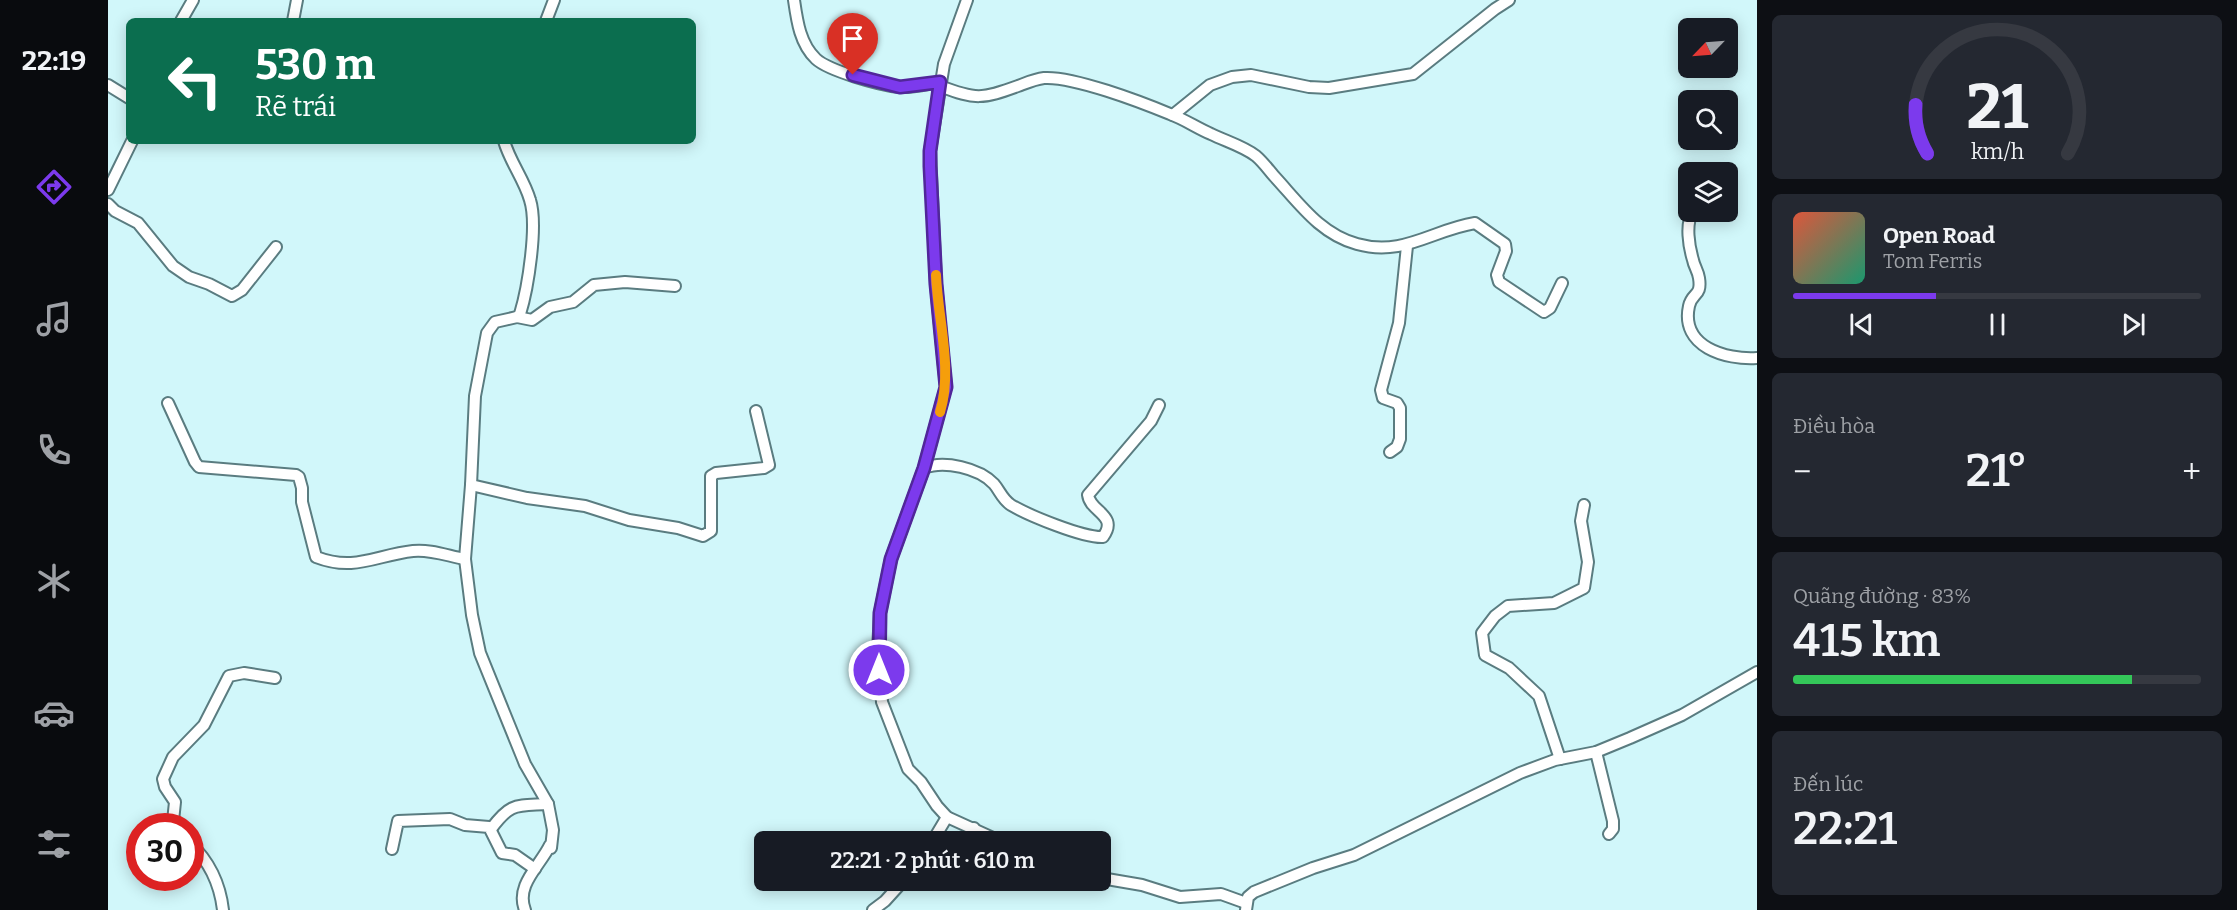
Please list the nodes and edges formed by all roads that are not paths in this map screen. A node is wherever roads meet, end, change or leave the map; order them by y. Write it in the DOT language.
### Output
graph roads {
  1 [pos="193,0"];
  2 [pos="297,0"];
  3 [pos="554,0"];
  4 [pos="794,0"];
  5 [pos="967,0"];
  6 [pos="1509,0"];
  7 [pos="183,18"];
  8 [pos="294,18"];
  9 [pos="547,18"];
  10 [pos="940,84"];
  11 [pos="108,85"];
  12 [pos="126,96"];
  13 [pos="1173,115"];
  14 [pos="131,144"];
  15 [pos="505,144"];
  16 [pos="108,190"];
  17 [pos="108,204"];
  18 [pos="1689,222"];
  19 [pos="1407,246"];
  20 [pos="276,247"];
  21 [pos="1562,283"];
  22 [pos="675,286"];
  23 [pos="517,317"];
  24 [pos="1757,358"];
  25 [pos="168,403"];
  26 [pos="1159,405"];
  27 [pos="756,411"];
  28 [pos="1390,452"];
  29 [pos="924,468"];
  30 [pos="471,485"];
  31 [pos="1584,505"];
  32 [pos="465,560"];
  33 [pos="1757,672"];
  34 [pos="275,678"];
  35 [pos="1596,752"];
  36 [pos="1560,759"];
  37 [pos="548,804"];
  38 [pos="174,813"];
  39 [pos="947,817"];
  40 [pos="974,828"];
  41 [pos="491,829"];
  42 [pos="939,831"];
  43 [pos="972,831"];
  44 [pos="980,831"];
  45 [pos="1610,834"];
  46 [pos="392,849"];
  47 [pos="204,857"];
  48 [pos="535,869"];
  49 [pos="1111,880"];
  50 [pos="894,891"];
  51 [pos="885,901"];
  52 [pos="1246,906"];
  53 [pos="223,910"];
  54 [pos="525,910"];
  55 [pos="873,910"];
  56 [pos="892,910"];
  1 -- 7 [label="street"];
  2 -- 8 [label="street"];
  3 -- 9 [label="street"];
  4 -- 10 [label="street"];
  5 -- 10 [label="street"];
  6 -- 13 [label="street"];
  10 -- 13 [label="street"];
  10 -- 29 [label="street"];
  11 -- 12 [label="street"];
  13 -- 19 [label="street"];
  14 -- 16 [label="street"];
  15 -- 23 [label="street"];
  17 -- 20 [label="street"];
  18 -- 24 [label="street"];
  19 -- 21 [label="street"];
  19 -- 28 [label="street"];
  22 -- 23 [label="street"];
  23 -- 30 [label="street"];
  25 -- 32 [label="street"];
  26 -- 29 [label="street"];
  27 -- 30 [label="street"];
  29 -- 39 [label="street"];
  30 -- 32 [label="street"];
  31 -- 36 [label="street"];
  32 -- 37 [label="street"];
  33 -- 35 [label="street"];
  34 -- 38 [label="street"];
  35 -- 36 [label="street"];
  35 -- 45 [label="street"];
  36 -- 52 [label="street"];
  37 -- 41 [label="street"];
  37 -- 48 [label="street"];
  39 -- 40 [label="street"];
  39 -- 42 [label="street"];
  40 -- 43 [label="street"];
  40 -- 44 [label="street"];
  41 -- 46 [label="street"];
  41 -- 48 [label="street"];
  47 -- 53 [label="street"];
  48 -- 54 [label="street"];
  49 -- 52 [label="street"];
  50 -- 51 [label="street"];
  51 -- 55 [label="street"];
  51 -- 56 [label="street"];
}
